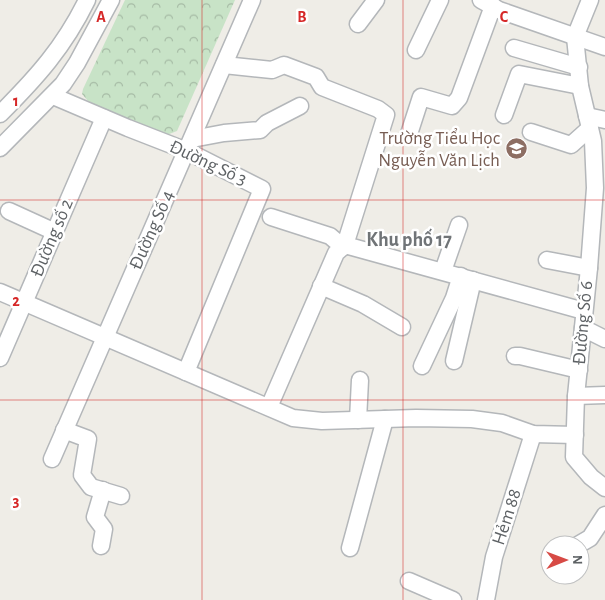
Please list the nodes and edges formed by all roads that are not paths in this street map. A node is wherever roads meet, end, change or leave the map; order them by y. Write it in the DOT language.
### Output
graph roads {
  1 [pos="86,0"];
  2 [pos="111,0"];
  3 [pos="252,0"];
  4 [pos="376,0"];
  5 [pos="440,0"];
  6 [pos="590,0"];
  7 [pos="487,3"];
  8 [pos="358,24"];
  9 [pos="575,37"];
  10 [pos="605,47"];
  11 [pos="514,48"];
  12 [pos="416,50"];
  13 [pos="224,65"];
  14 [pos="579,67"];
  15 [pos="580,86"];
  16 [pos="53,96"];
  17 [pos="300,106"];
  18 [pos="0,114"];
  19 [pos="504,115"];
  20 [pos="104,118"];
  21 [pos="605,120"];
  22 [pos="589,122"];
  23 [pos="532,132"];
  24 [pos="409,134"];
  25 [pos="189,145"];
  26 [pos="0,148"];
  27 [pos="600,179"];
  28 [pos="9,211"];
  29 [pos="271,217"];
  30 [pos="459,225"];
  31 [pos="55,232"];
  32 [pos="344,246"];
  33 [pos="547,260"];
  34 [pos="589,268"];
  35 [pos="443,272"];
  36 [pos="467,278"];
  37 [pos="321,286"];
  38 [pos="0,292"];
  39 [pos="24,302"];
  40 [pos="584,311"];
  41 [pos="402,327"];
  42 [pos="583,328"];
  43 [pos="105,337"];
  44 [pos="605,339"];
  45 [pos="515,356"];
  46 [pos="0,358"];
  47 [pos="454,361"];
  48 [pos="422,366"];
  49 [pos="579,370"];
  50 [pos="186,372"];
  51 [pos="360,380"];
  52 [pos="605,395"];
  53 [pos="576,396"];
  54 [pos="269,407"];
  55 [pos="384,419"];
  56 [pos="358,420"];
  57 [pos="64,430"];
  58 [pos="533,434"];
  59 [pos="575,435"];
  60 [pos="52,459"];
  61 [pos="605,488"];
  62 [pos="103,490"];
  63 [pos="121,496"];
  64 [pos="605,515"];
  65 [pos="590,538"];
  66 [pos="101,546"];
  67 [pos="350,548"];
  68 [pos="409,581"];
  69 [pos="452,600"];
  70 [pos="486,600"];
  1 -- 18 [label="street"];
  2 -- 16 [label="street"];
  3 -- 13 [label="street, Đường Số 4"];
  4 -- 8 [label="street"];
  5 -- 12 [label="street"];
  6 -- 9 [label="street, Đường Số 6"];
  7 -- 9 [label="street"];
  7 -- 24 [label="street"];
  9 -- 10 [label="street"];
  9 -- 14 [label="street, Đường Số 6"];
  11 -- 14 [label="street"];
  13 -- 25 [label="street, Đường Số 4"];
  13 -- 32 [label="street"];
  14 -- 15 [label="street, Đường Số 6"];
  15 -- 19 [label="street"];
  15 -- 22 [label="street, Đường Số 6"];
  16 -- 20 [label="street, Đường Số 3"];
  16 -- 26 [label="street"];
  17 -- 25 [label="street"];
  20 -- 25 [label="street, Đường Số 3"];
  20 -- 31 [label="street, Đường số 2"];
  21 -- 22 [label="street"];
  22 -- 23 [label="street"];
  22 -- 27 [label="street, Đường Số 6"];
  25 -- 43 [label="street, Đường Số 4"];
  25 -- 50 [label="street, Đường Số 3"];
  27 -- 34 [label="street, Đường Số 6"];
  28 -- 31 [label="street"];
  29 -- 32 [label="street"];
  30 -- 35 [label="street"];
  31 -- 39 [label="street, Đường số 2"];
  32 -- 35 [label="street"];
  32 -- 37 [label="street"];
  33 -- 34 [label="street"];
  34 -- 40 [label="street, Đường Số 6"];
  35 -- 36 [label="street"];
  36 -- 40 [label="street"];
  36 -- 47 [label="street"];
  36 -- 48 [label="street"];
  37 -- 41 [label="street"];
  37 -- 54 [label="street"];
  38 -- 39 [label="street"];
  39 -- 43 [label="street"];
  39 -- 46 [label="street, Đường số 2"];
  40 -- 42 [label="street, Đường Số 6"];
  42 -- 44 [label="street"];
  42 -- 49 [label="street, Đường Số 6"];
  43 -- 50 [label="street"];
  43 -- 57 [label="street, Đường Số 4"];
  45 -- 49 [label="street"];
  49 -- 53 [label="street, Đường Số 6"];
  50 -- 54 [label="street"];
  51 -- 56 [label="street"];
  52 -- 53 [label="street"];
  53 -- 59 [label="street, Đường Số 6"];
  54 -- 56 [label="street"];
  55 -- 56 [label="street"];
  55 -- 58 [label="street"];
  55 -- 67 [label="street"];
  57 -- 60 [label="street, Đường Số 4"];
  57 -- 62 [label="street"];
  58 -- 59 [label="street"];
  58 -- 70 [label="street, Hẻm 88"];
  59 -- 61 [label="street, Đường Số 6"];
  62 -- 63 [label="street"];
  62 -- 66 [label="street"];
  64 -- 65 [label="street"];
  68 -- 69 [label="street"];
}
